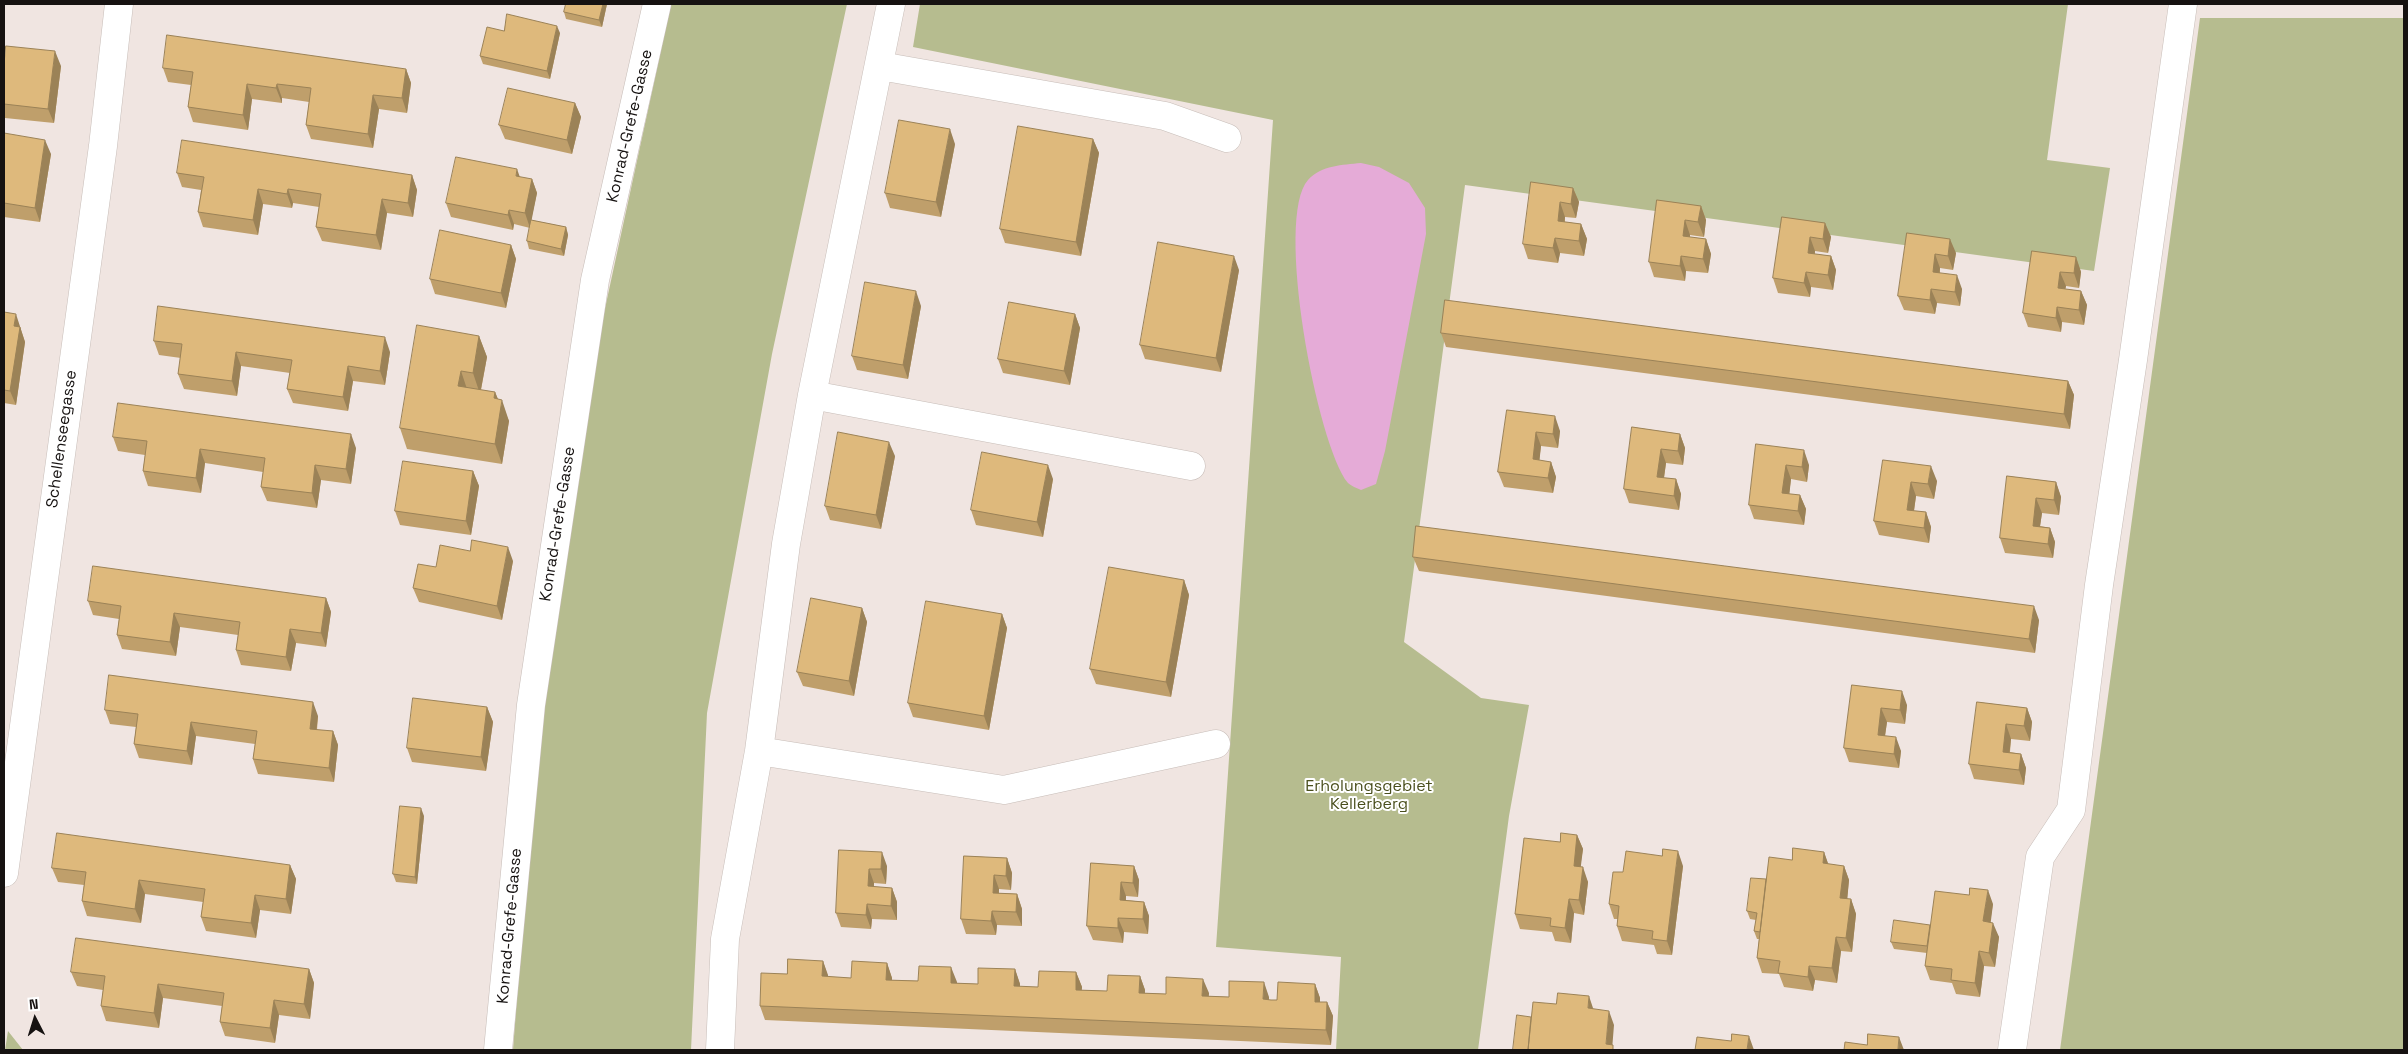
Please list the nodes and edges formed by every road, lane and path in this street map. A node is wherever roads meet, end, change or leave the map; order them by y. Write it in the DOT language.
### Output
graph roads {
  1 [pos="119,4"];
  2 [pos="657,4"];
  3 [pos="891,4"];
  4 [pos="2183,4"];
  5 [pos="880,66"];
  6 [pos="1227,138"];
  7 [pos="812,395"];
  8 [pos="1191,466"];
  9 [pos="1216,744"];
  10 [pos="759,751"];
  11 [pos="4,874"];
  12 [pos="498,1050"];
  13 [pos="720,1050"];
  14 [pos="2012,1050"];
  1 -- 11 [label="street, Schellenseegasse"];
  2 -- 12 [label="street, Konrad-Grefe-Gasse"];
  3 -- 5 [label="street"];
  4 -- 14 [label="street"];
  5 -- 6 [label="street"];
  5 -- 7 [label="street"];
  7 -- 8 [label="street"];
  7 -- 10 [label="street"];
  9 -- 10 [label="street"];
  10 -- 13 [label="street"];
}
